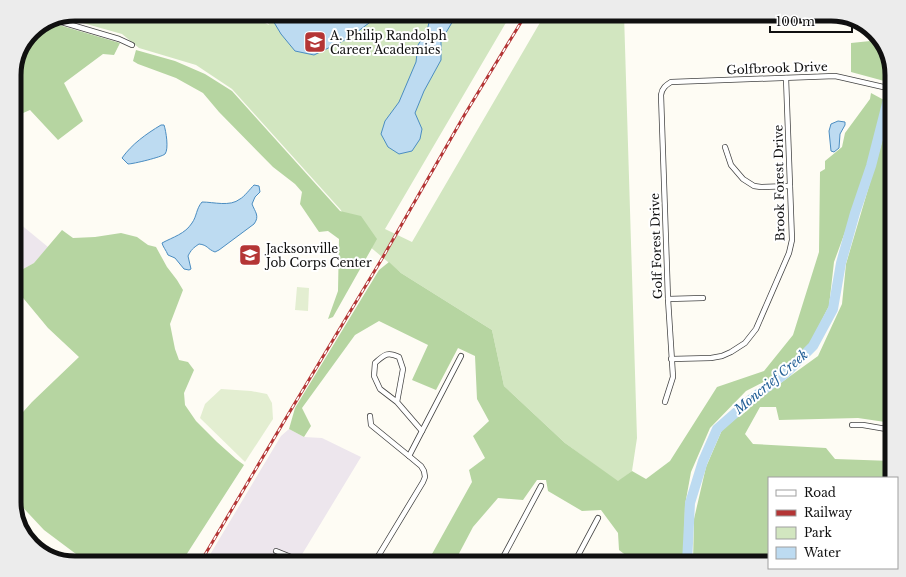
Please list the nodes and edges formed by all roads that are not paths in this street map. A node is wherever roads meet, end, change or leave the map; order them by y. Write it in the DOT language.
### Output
graph roads {
  1 [pos="63,22"];
  2 [pos="132,45"];
  3 [pos="786,78"];
  4 [pos="664,88"];
  5 [pos="885,88"];
  6 [pos="725,147"];
  7 [pos="790,186"];
  8 [pos="703,298"];
  9 [pos="668,299"];
  10 [pos="461,356"];
  11 [pos="671,359"];
  12 [pos="398,402"];
  13 [pos="665,402"];
  14 [pos="370,416"];
  15 [pos="852,425"];
  16 [pos="885,429"];
  17 [pos="422,431"];
  18 [pos="409,456"];
  19 [pos="541,486"];
  20 [pos="598,518"];
  21 [pos="276,551"];
  22 [pos="288,556"];
  23 [pos="378,556"];
  24 [pos="504,556"];
  25 [pos="578,556"];
  1 -- 2 [label="street"];
  3 -- 4 [label="street, Golfbrook Drive"];
  3 -- 5 [label="street, Golfbrook Drive"];
  3 -- 7 [label="street, Brook Forest Drive"];
  4 -- 9 [label="street, Golf Forest Drive"];
  6 -- 7 [label="street"];
  7 -- 11 [label="street, Brook Forest Drive"];
  8 -- 9 [label="street"];
  9 -- 11 [label="street, Golf Forest Drive"];
  10 -- 17 [label="street"];
  11 -- 13 [label="street, Golf Forest Drive"];
  12 -- 12 [label="street"];
  12 -- 17 [label="street"];
  14 -- 18 [label="street"];
  15 -- 16 [label="street"];
  17 -- 18 [label="street"];
  18 -- 23 [label="street"];
  19 -- 24 [label="street"];
  20 -- 25 [label="street"];
  21 -- 22 [label="street"];
}
